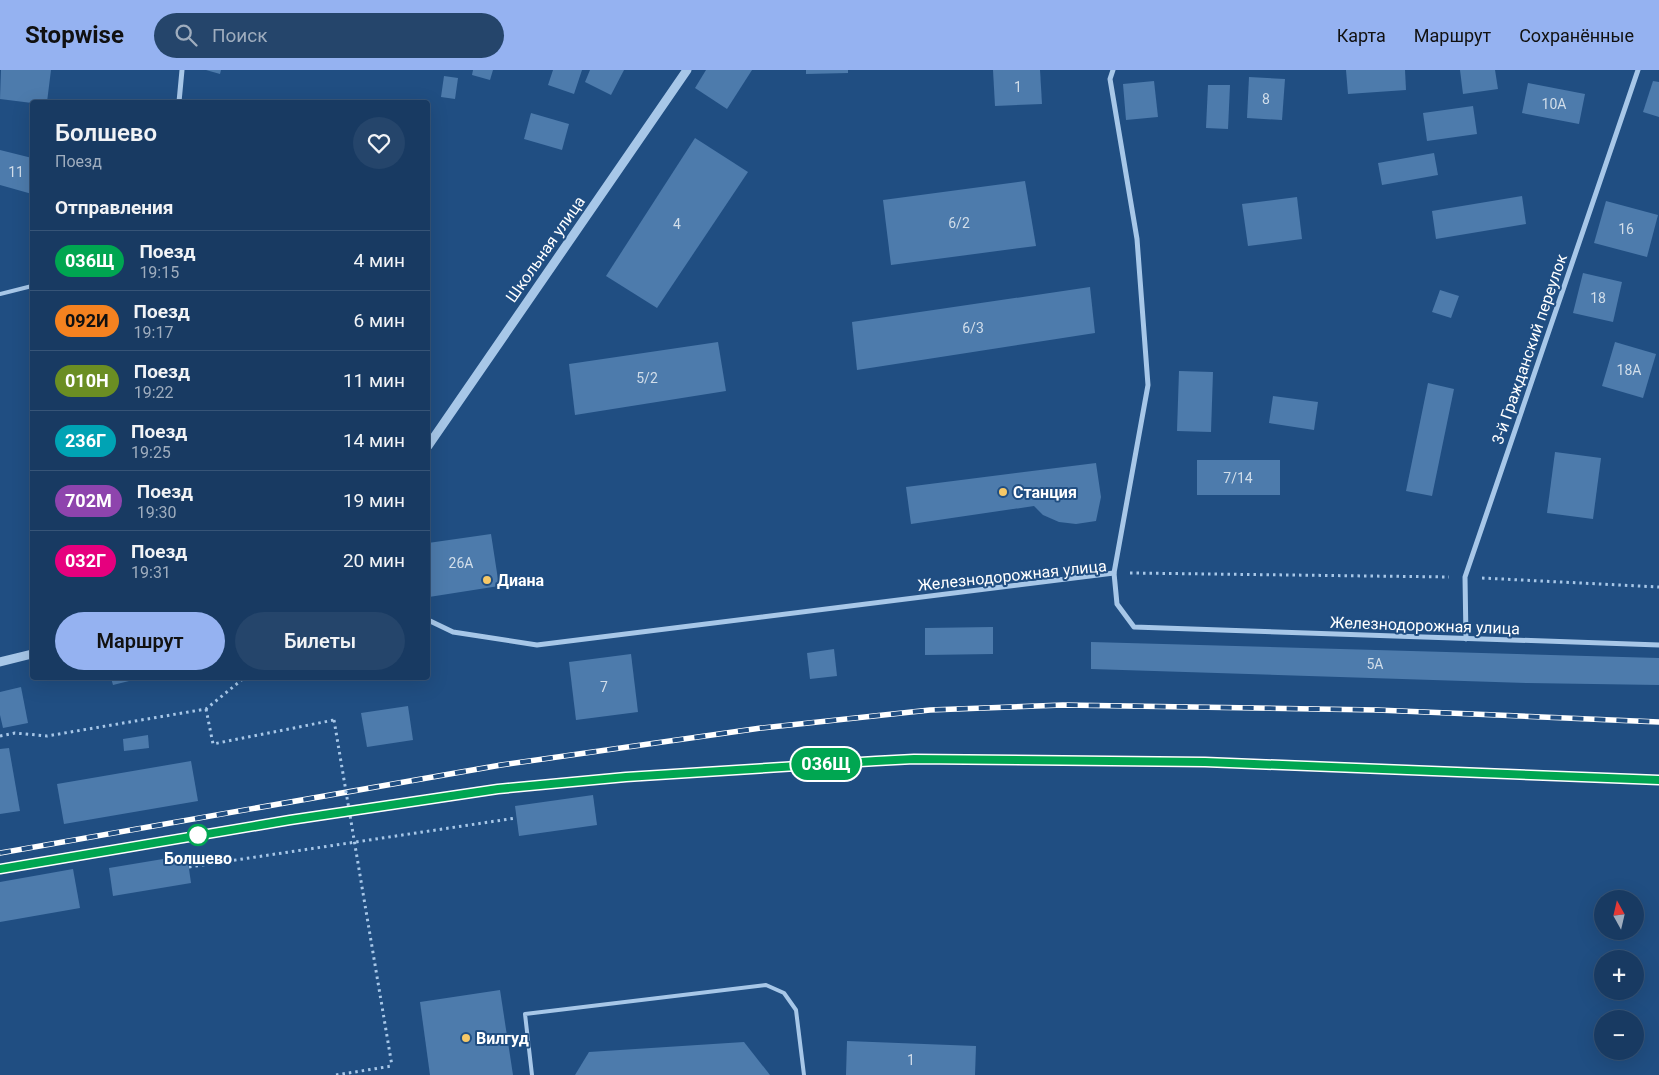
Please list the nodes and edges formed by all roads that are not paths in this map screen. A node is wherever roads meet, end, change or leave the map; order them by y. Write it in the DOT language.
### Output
graph roads {
  1 [pos="182,70"];
  2 [pos="688,70"];
  3 [pos="1113,70"];
  4 [pos="1638,70"];
  5 [pos="179,100"];
  6 [pos="30,286"];
  7 [pos="0,294"];
  8 [pos="430,443"];
  9 [pos="1114,573"];
  10 [pos="430,621"];
  11 [pos="1466,639"];
  12 [pos="1659,645"];
  13 [pos="30,654"];
  14 [pos="0,662"];
  15 [pos="532,1075"];
  16 [pos="804,1075"];
  1 -- 5 [label="street"];
  2 -- 8 [label="street, Школьная улица"];
  3 -- 9 [label="street"];
  4 -- 11 [label="street, 3-й Гражданский переулок"];
  6 -- 7 [label="lane"];
  9 -- 10 [label="street, Железнодорожная улица"];
  9 -- 11 [label="street, Железнодорожная улица"];
  11 -- 12 [label="street, Железнодорожная улица"];
  13 -- 14 [label="street"];
  15 -- 16 [label="lane"];
}
